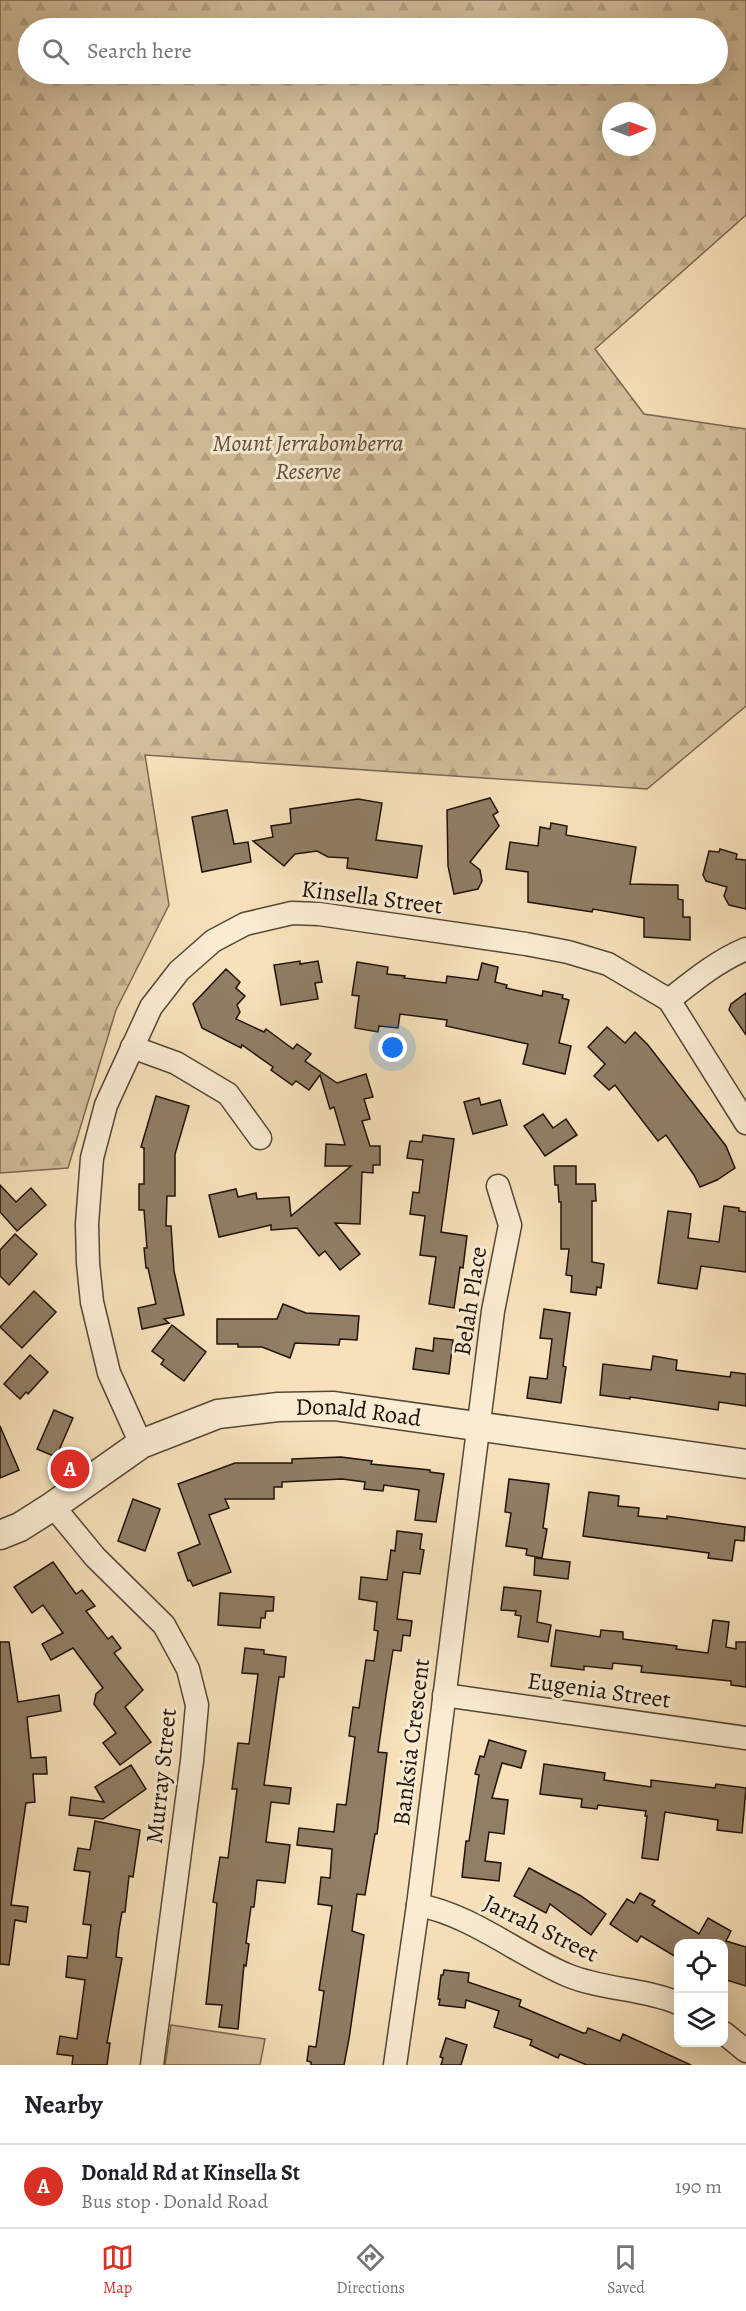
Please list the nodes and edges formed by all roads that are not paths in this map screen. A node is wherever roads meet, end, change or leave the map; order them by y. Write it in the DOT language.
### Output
graph roads {
  1 [pos="746,949"];
  2 [pos="669,1000"];
  3 [pos="132,1047"];
  4 [pos="746,1123"];
  5 [pos="260,1138"];
  6 [pos="498,1186"];
  7 [pos="479,1426"];
  8 [pos="141,1444"];
  9 [pos="746,1464"];
  10 [pos="53,1506"];
  11 [pos="0,1535"];
  12 [pos="444,1695"];
  13 [pos="746,1738"];
  14 [pos="418,1905"];
  15 [pos="674,2002"];
  16 [pos="728,2037"];
  17 [pos="746,2051"];
  18 [pos="152,2065"];
  19 [pos="395,2065"];
  1 -- 2 [label="street"];
  2 -- 3 [label="street, Kinsella Street"];
  2 -- 4 [label="street, Kinsella Street"];
  3 -- 5 [label="street"];
  3 -- 8 [label="street, Kinsella Street"];
  6 -- 7 [label="street, Belah Place"];
  7 -- 8 [label="street, Donald Road"];
  7 -- 9 [label="street, Donald Road"];
  7 -- 12 [label="street, Banksia Crescent"];
  8 -- 10 [label="street, Donald Road"];
  10 -- 11 [label="street, Donald Road"];
  10 -- 18 [label="street, Murray Street"];
  12 -- 13 [label="street, Eugenia Street"];
  12 -- 14 [label="street, Banksia Crescent"];
  14 -- 15 [label="street, Jarrah Street"];
  14 -- 19 [label="street, Banksia Crescent"];
  16 -- 17 [label="street"];
}
